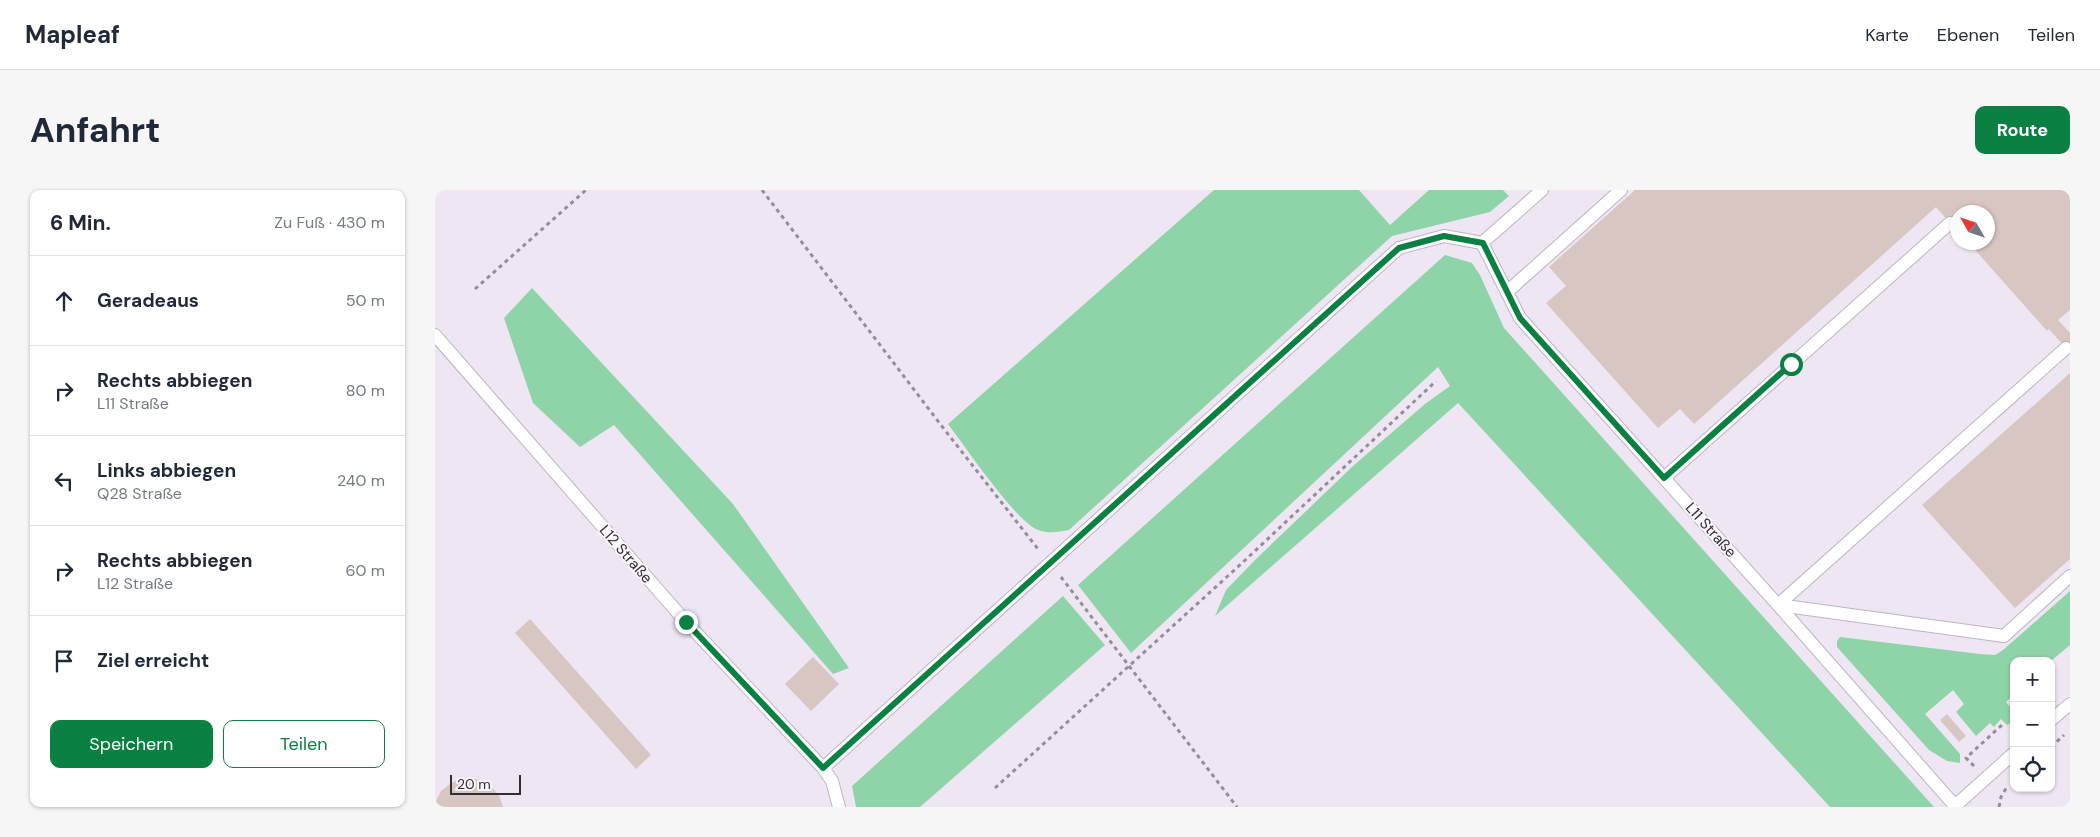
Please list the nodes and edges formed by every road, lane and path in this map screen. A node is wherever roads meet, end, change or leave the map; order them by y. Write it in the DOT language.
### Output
graph roads {
  1 [pos="587,190"];
  2 [pos="762,190"];
  3 [pos="1621,190"];
  4 [pos="1541,191"];
  5 [pos="1950,222"];
  6 [pos="1483,243"];
  7 [pos="475,289"];
  8 [pos="1507,292"];
  9 [pos="435,336"];
  10 [pos="2066,348"];
  11 [pos="1436,381"];
  12 [pos="1664,478"];
  13 [pos="1051,564"];
  14 [pos="2070,576"];
  15 [pos="1778,605"];
  16 [pos="1129,667"];
  17 [pos="2070,704"];
  18 [pos="2055,717"];
  19 [pos="2070,730"];
  20 [pos="2055,743"];
  21 [pos="2010,757"];
  22 [pos="823,768"];
  23 [pos="2010,785"];
  24 [pos="995,788"];
  25 [pos="839,807"];
  26 [pos="1237,807"];
  27 [pos="1955,807"];
  28 [pos="1999,807"];
  1 -- 7 [label="path"];
  2 -- 13 [label="path"];
  3 -- 8 [label="lane"];
  4 -- 6 [label="lane"];
  5 -- 12 [label="lane"];
  6 -- 8 [label="lane, L11 Straße"];
  6 -- 13 [label="lane"];
  8 -- 12 [label="lane, L11 Straße"];
  9 -- 22 [label="lane, L12 Straße"];
  10 -- 15 [label="lane"];
  11 -- 16 [label="path"];
  12 -- 15 [label="lane, L11 Straße"];
  13 -- 16 [label="path"];
  13 -- 22 [label="lane"];
  14 -- 15 [label="lane"];
  15 -- 27 [label="lane, L11 Straße"];
  16 -- 24 [label="path"];
  16 -- 26 [label="path"];
  17 -- 18 [label="lane"];
  19 -- 20 [label="path"];
  21 -- 27 [label="lane"];
  22 -- 25 [label="lane, L12 Straße"];
  23 -- 28 [label="path"];
}
